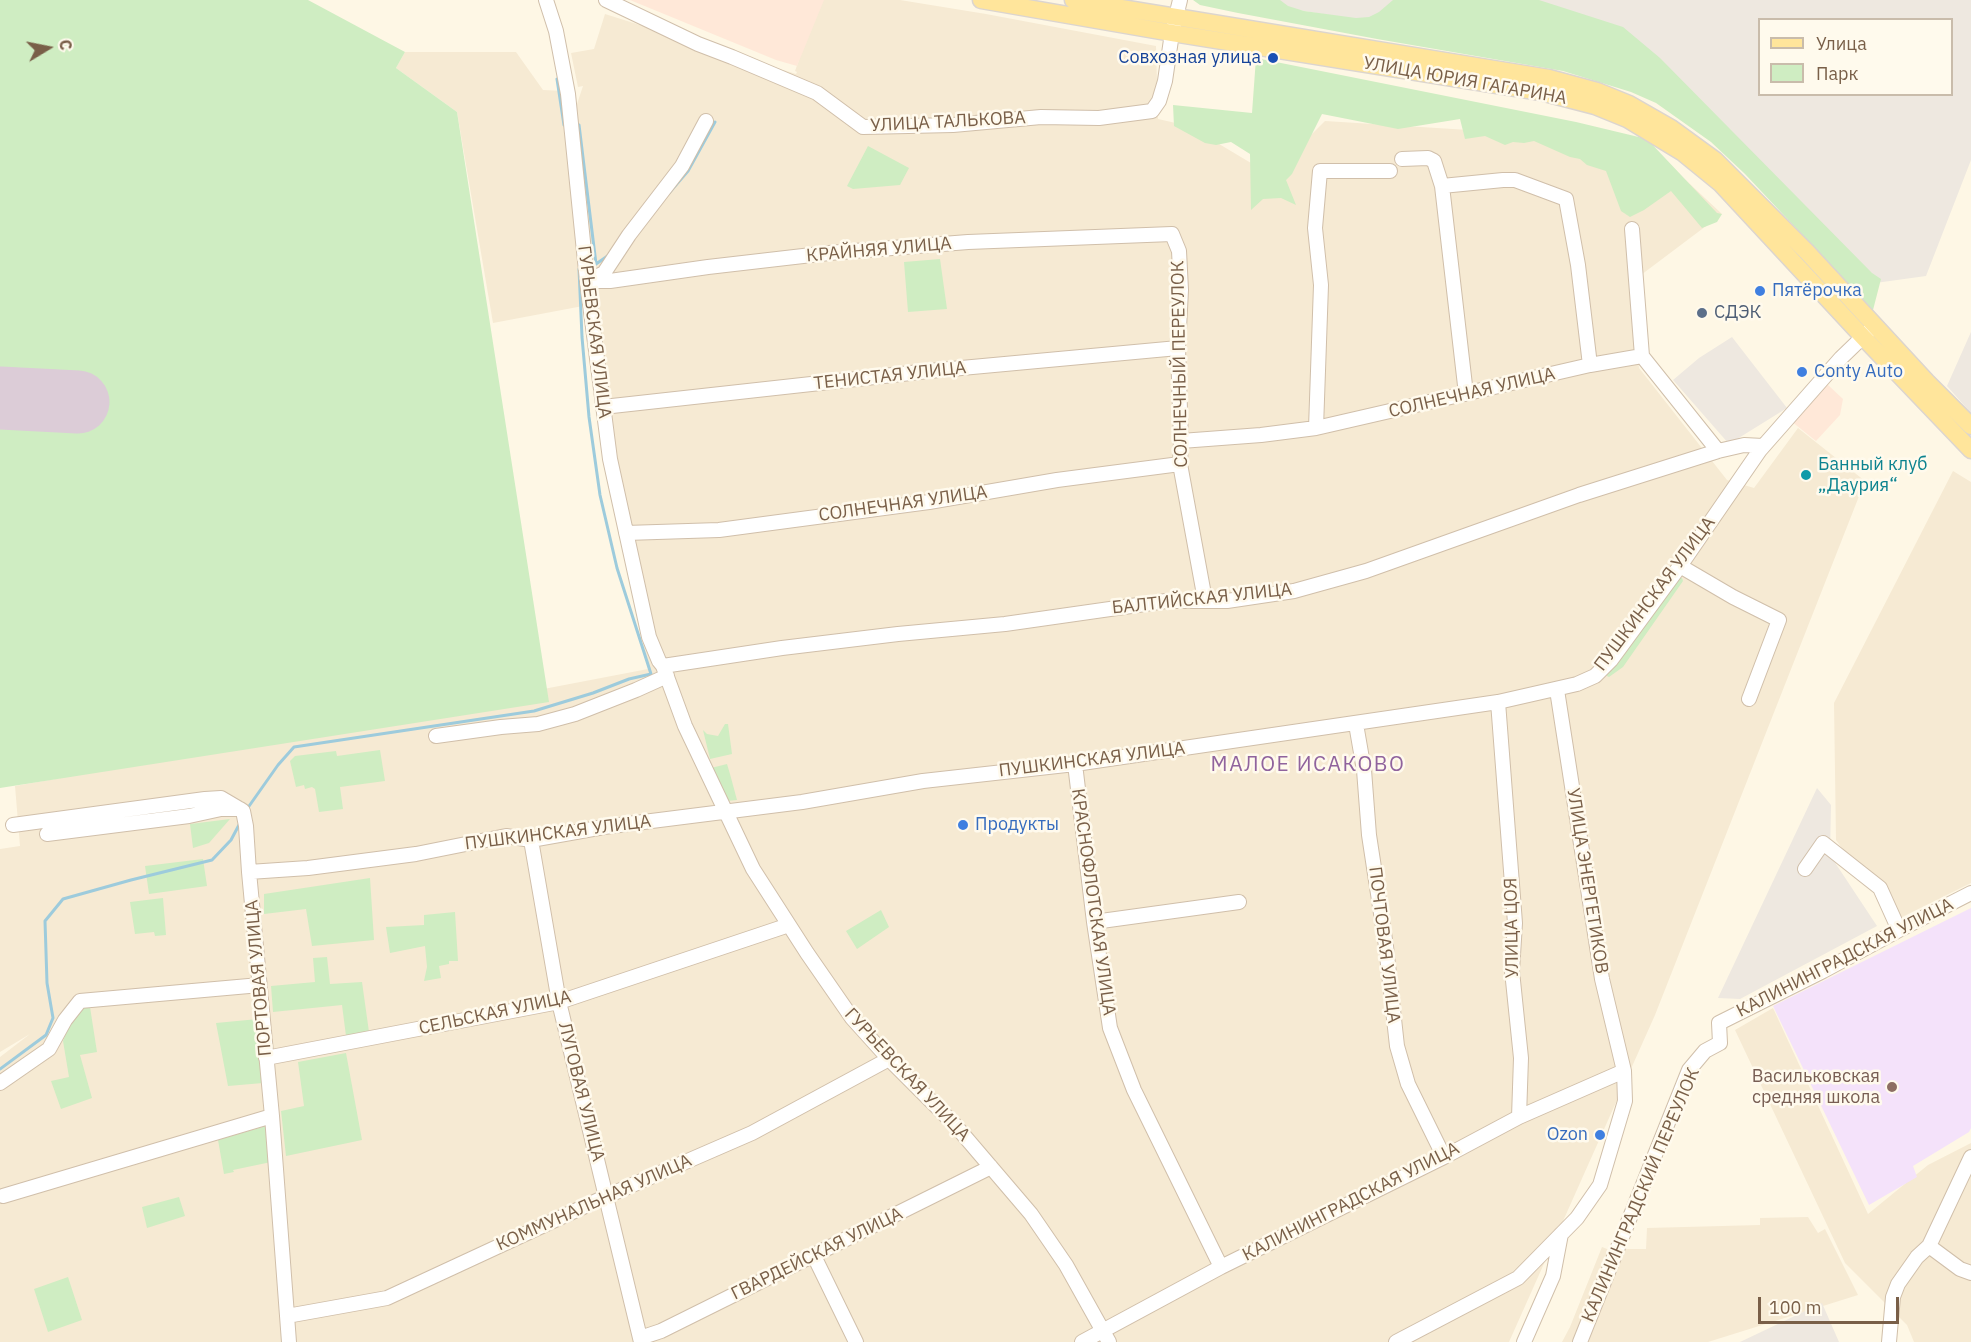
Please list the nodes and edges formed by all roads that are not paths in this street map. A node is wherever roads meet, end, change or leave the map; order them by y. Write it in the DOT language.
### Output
graph roads {
  1 [pos="546,0"];
  2 [pos="606,0"];
  3 [pos="981,0"];
  4 [pos="1073,0"];
  5 [pos="1180,0"];
  6 [pos="1174,26"];
  7 [pos="706,121"];
  8 [pos="1402,159"];
  9 [pos="1390,171"];
  10 [pos="1442,186"];
  11 [pos="1632,229"];
  12 [pos="1172,234"];
  13 [pos="587,281"];
  14 [pos="1869,332"];
  15 [pos="1178,348"];
  16 [pos="1642,356"];
  17 [pos="1590,365"];
  18 [pos="1466,394"];
  19 [pos="603,407"];
  20 [pos="1971,426"];
  21 [pos="1316,428"];
  22 [pos="1181,441"];
  23 [pos="1763,446"];
  24 [pos="1971,450"];
  25 [pos="1718,451"];
  26 [pos="1180,464"];
  27 [pos="626,533"];
  28 [pos="1680,566"];
  29 [pos="1205,600"];
  30 [pos="663,668"];
  31 [pos="1557,690"];
  32 [pos="1749,699"];
  33 [pos="1498,702"];
  34 [pos="1356,723"];
  35 [pos="436,736"];
  36 [pos="1075,764"];
  37 [pos="241,810"];
  38 [pos="725,812"];
  39 [pos="13,825"];
  40 [pos="47,834"];
  41 [pos="531,840"];
  42 [pos="1805,869"];
  43 [pos="249,872"];
  44 [pos="1971,893"];
  45 [pos="1239,902"];
  46 [pos="1094,922"];
  47 [pos="789,925"];
  48 [pos="1899,930"];
  49 [pos="260,985"];
  50 [pos="559,1002"];
  51 [pos="1719,1023"];
  52 [pos="266,1058"];
  53 [pos="889,1059"];
  54 [pos="1624,1071"];
  55 [pos="0,1083"];
  56 [pos="272,1116"];
  57 [pos="1519,1117"];
  58 [pos="1444,1157"];
  59 [pos="1971,1157"];
  60 [pos="991,1167"];
  61 [pos="3,1196"];
  62 [pos="607,1196"];
  63 [pos="1562,1233"];
  64 [pos="1929,1246"];
  65 [pos="814,1256"];
  66 [pos="1221,1267"];
  67 [pos="1971,1273"];
  68 [pos="287,1316"];
  69 [pos="1106,1337"];
  70 [pos="641,1340"];
  71 [pos="289,1342"];
  72 [pos="856,1342"];
  73 [pos="1082,1342"];
  74 [pos="1396,1342"];
  75 [pos="1524,1342"];
  76 [pos="1580,1342"];
  77 [pos="1889,1342"];
  1 -- 13 [label="street, ГУРЬЕВСКАЯ УЛИЦА"];
  2 -- 6 [label="street, УЛИЦА ТАЛЬКОВА"];
  3 -- 6 [label="main road, УЛИЦА ЮРИЯ ГАГАРИНА"];
  4 -- 6 [label="main road, УЛИЦА ЮРИЯ ГАГАРИНА"];
  5 -- 6 [label="street"];
  6 -- 14 [label="main road, УЛИЦА ЮРИЯ ГАГАРИНА"];
  7 -- 13 [label="street"];
  8 -- 10 [label="street"];
  9 -- 21 [label="street"];
  10 -- 17 [label="street"];
  10 -- 18 [label="street"];
  11 -- 16 [label="street"];
  12 -- 13 [label="street, КРАЙНЯЯ УЛИЦА"];
  12 -- 15 [label="street, СОЛНЕЧНЫЙ ПЕРЕУЛОК"];
  13 -- 19 [label="street, ГУРЬЕВСКАЯ УЛИЦА"];
  14 -- 20 [label="main road"];
  14 -- 23 [label="street, ПУШКИНСКАЯ УЛИЦА"];
  14 -- 24 [label="main road"];
  15 -- 19 [label="street, ТЕНИСТАЯ УЛИЦА"];
  15 -- 22 [label="street, СОЛНЕЧНЫЙ ПЕРЕУЛОК"];
  16 -- 17 [label="street, СОЛНЕЧНАЯ УЛИЦА"];
  16 -- 25 [label="street"];
  17 -- 18 [label="street, СОЛНЕЧНАЯ УЛИЦА"];
  18 -- 21 [label="street, СОЛНЕЧНАЯ УЛИЦА"];
  19 -- 27 [label="street, ГУРЬЕВСКАЯ УЛИЦА"];
  21 -- 22 [label="street, СОЛНЕЧНАЯ УЛИЦА"];
  22 -- 26 [label="street, СОЛНЕЧНЫЙ ПЕРЕУЛОК"];
  23 -- 25 [label="street, БАЛТИЙСКАЯ УЛИЦА"];
  23 -- 28 [label="street, ПУШКИНСКАЯ УЛИЦА"];
  25 -- 29 [label="street, БАЛТИЙСКАЯ УЛИЦА"];
  26 -- 27 [label="street, СОЛНЕЧНАЯ УЛИЦА"];
  26 -- 29 [label="street, СОЛНЕЧНЫЙ ПЕРЕУЛОК"];
  27 -- 30 [label="street, ГУРЬЕВСКАЯ УЛИЦА"];
  28 -- 31 [label="street, ПУШКИНСКАЯ УЛИЦА"];
  28 -- 32 [label="street"];
  29 -- 30 [label="street, БАЛТИЙСКАЯ УЛИЦА"];
  30 -- 35 [label="street, БАЛТИЙСКАЯ УЛИЦА"];
  30 -- 38 [label="street, ГУРЬЕВСКАЯ УЛИЦА"];
  31 -- 33 [label="street, ПУШКИНСКАЯ УЛИЦА"];
  31 -- 54 [label="street, УЛИЦА ЭНЕРГЕТИКОВ"];
  33 -- 34 [label="street, ПУШКИНСКАЯ УЛИЦА"];
  33 -- 57 [label="street, УЛИЦА ЦОЯ"];
  34 -- 36 [label="street, ПУШКИНСКАЯ УЛИЦА"];
  34 -- 58 [label="street, ПОЧТОВАЯ УЛИЦА"];
  36 -- 38 [label="street, ПУШКИНСКАЯ УЛИЦА"];
  36 -- 46 [label="street, КРАСНОФЛОТСКАЯ УЛИЦА"];
  37 -- 39 [label="street"];
  37 -- 40 [label="street"];
  37 -- 43 [label="street, ПОРТОВАЯ УЛИЦА"];
  38 -- 41 [label="street, ПУШКИНСКАЯ УЛИЦА"];
  38 -- 47 [label="street, ГУРЬЕВСКАЯ УЛИЦА"];
  41 -- 43 [label="street, ПУШКИНСКАЯ УЛИЦА"];
  41 -- 50 [label="street, ЛУГОВАЯ УЛИЦА"];
  42 -- 48 [label="street"];
  43 -- 49 [label="street, ПОРТОВАЯ УЛИЦА"];
  44 -- 48 [label="street, КАЛИНИНГРАДСКАЯ УЛИЦА"];
  45 -- 46 [label="street"];
  46 -- 66 [label="street, КРАСНОФЛОТСКАЯ УЛИЦА"];
  47 -- 50 [label="street, СЕЛЬСКАЯ УЛИЦА"];
  47 -- 53 [label="street, ГУРЬЕВСКАЯ УЛИЦА"];
  48 -- 51 [label="street, КАЛИНИНГРАДСКАЯ УЛИЦА"];
  49 -- 52 [label="street, ПОРТОВАЯ УЛИЦА"];
  49 -- 55 [label="street"];
  50 -- 52 [label="street, СЕЛЬСКАЯ УЛИЦА"];
  50 -- 62 [label="street, ЛУГОВАЯ УЛИЦА"];
  51 -- 76 [label="street, КАЛИНИНГРАДСКИЙ ПЕРЕУЛОК"];
  52 -- 56 [label="street, ПОРТОВАЯ УЛИЦА"];
  53 -- 60 [label="street, ГУРЬЕВСКАЯ УЛИЦА"];
  53 -- 62 [label="street, КОММУНАЛЬНАЯ УЛИЦА"];
  54 -- 57 [label="street, КАЛИНИНГРАДСКАЯ УЛИЦА"];
  54 -- 63 [label="street, УЛИЦА ЭНЕРГЕТИКОВ"];
  56 -- 61 [label="street"];
  56 -- 68 [label="street, ПОРТОВАЯ УЛИЦА"];
  57 -- 58 [label="street, КАЛИНИНГРАДСКАЯ УЛИЦА"];
  58 -- 66 [label="street, КАЛИНИНГРАДСКАЯ УЛИЦА"];
  59 -- 64 [label="street"];
  60 -- 65 [label="street, ГВАРДЕЙСКАЯ УЛИЦА"];
  60 -- 69 [label="street, ГУРЬЕВСКАЯ УЛИЦА"];
  62 -- 68 [label="street, КОММУНАЛЬНАЯ УЛИЦА"];
  62 -- 70 [label="street, ЛУГОВАЯ УЛИЦА"];
  63 -- 74 [label="street, УЛИЦА ЭНЕРГЕТИКОВ"];
  63 -- 75 [label="street"];
  64 -- 67 [label="street"];
  64 -- 77 [label="street"];
  65 -- 70 [label="street, ГВАРДЕЙСКАЯ УЛИЦА"];
  65 -- 72 [label="street"];
  66 -- 69 [label="street, КАЛИНИНГРАДСКАЯ УЛИЦА"];
  68 -- 71 [label="street, ПОРТОВАЯ УЛИЦА"];
  69 -- 73 [label="street, КАЛИНИНГРАДСКАЯ УЛИЦА"];
}
